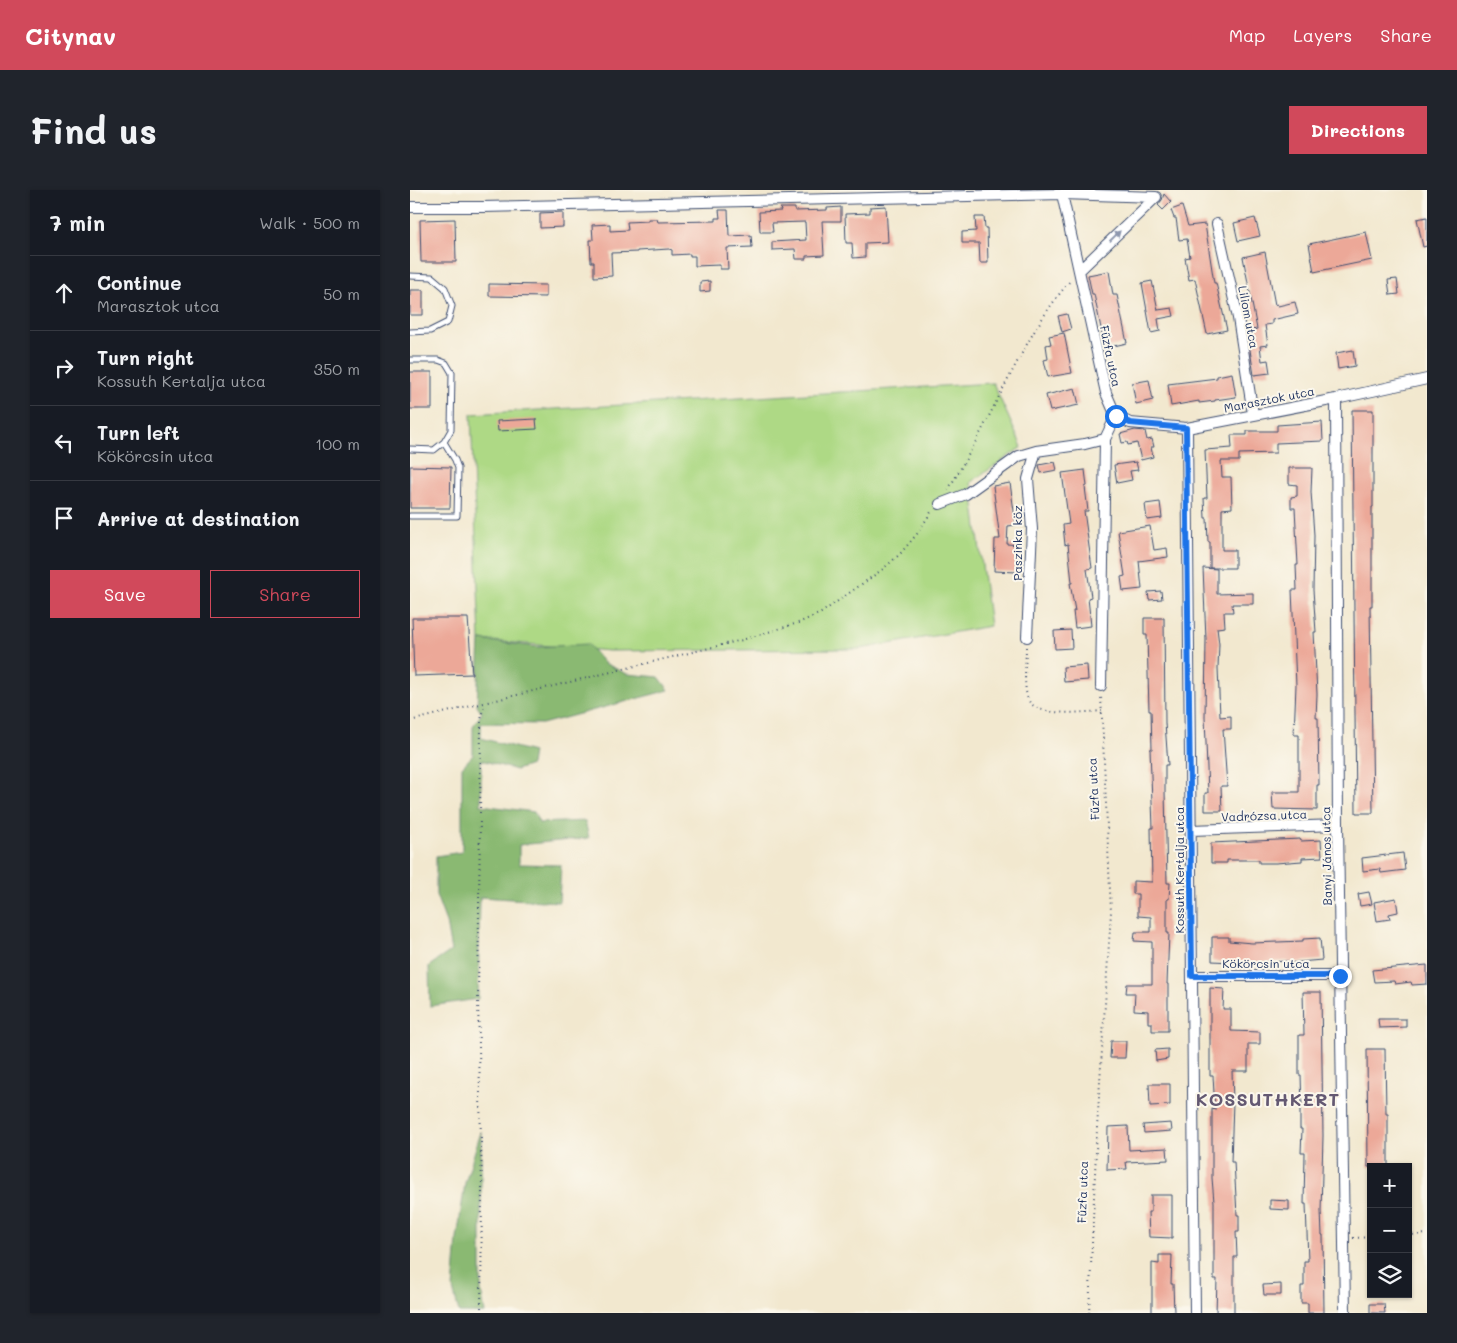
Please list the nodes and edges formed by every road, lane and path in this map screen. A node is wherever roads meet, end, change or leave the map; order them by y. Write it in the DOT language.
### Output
graph roads {
  1 [pos="1156,193"];
  2 [pos="1062,194"];
  3 [pos="410,207"];
  4 [pos="1217,224"];
  5 [pos="1080,270"];
  6 [pos="410,276"];
  7 [pos="410,332"];
  8 [pos="410,360"];
  9 [pos="1427,379"];
  10 [pos="1336,399"];
  11 [pos="1253,414"];
  12 [pos="1116,416"];
  13 [pos="1186,428"];
  14 [pos="1105,439"];
  15 [pos="444,442"];
  16 [pos="410,449"];
  17 [pos="1036,451"];
  18 [pos="940,504"];
  19 [pos="410,516"];
  20 [pos="1027,636"];
  21 [pos="1101,686"];
  22 [pos="486,703"];
  23 [pos="1102,711"];
  24 [pos="410,721"];
  25 [pos="1338,825"];
  26 [pos="1191,830"];
  27 [pos="1192,976"];
  28 [pos="1340,976"];
  29 [pos="1427,1234"];
  30 [pos="1412,1235"];
  31 [pos="1367,1237"];
  32 [pos="1344,1239"];
  33 [pos="482,1313"];
  34 [pos="1089,1313"];
  35 [pos="1195,1313"];
  36 [pos="1344,1313"];
  1 -- 2 [label="street"];
  5 -- 1 [label="street, one-way"];
  2 -- 3 [label="street"];
  2 -- 5 [label="street, Fűzfa utca"];
  4 -- 11 [label="street, Liliom utca"];
  5 -- 12 [label="street, Fűzfa utca"];
  5 -- 18 [label="path"];
  6 -- 7 [label="lane"];
  8 -- 15 [label="lane"];
  9 -- 10 [label="street, Marasztok utca"];
  10 -- 11 [label="street, Marasztok utca"];
  10 -- 25 [label="street, Banyi János utca"];
  11 -- 13 [label="street, Marasztok utca"];
  12 -- 13 [label="street, Marasztok utca"];
  12 -- 14 [label="street"];
  13 -- 26 [label="street, Kossuth Kertalja utca"];
  14 -- 17 [label="street"];
  14 -- 21 [label="street"];
  15 -- 16 [label="lane"];
  15 -- 19 [label="lane"];
  17 -- 18 [label="street"];
  17 -- 20 [label="street, Paszinka köz"];
  18 -- 22 [label="path"];
  20 -- 23 [label="path"];
  21 -- 23 [label="path, Fűzfa utca"];
  22 -- 24 [label="path"];
  22 -- 33 [label="path"];
  23 -- 34 [label="path, Fűzfa utca"];
  25 -- 26 [label="street, Vadrózsa utca"];
  25 -- 28 [label="street, Banyi János utca"];
  26 -- 27 [label="street, Kossuth Kertalja utca"];
  27 -- 28 [label="street, Kökörcsin utca"];
  27 -- 35 [label="street, Kossuth Kertalja utca"];
  28 -- 32 [label="street, Banyi János utca"];
  29 -- 30 [label="path"];
  31 -- 32 [label="path"];
  32 -- 36 [label="street, Banyi János utca"];
}
